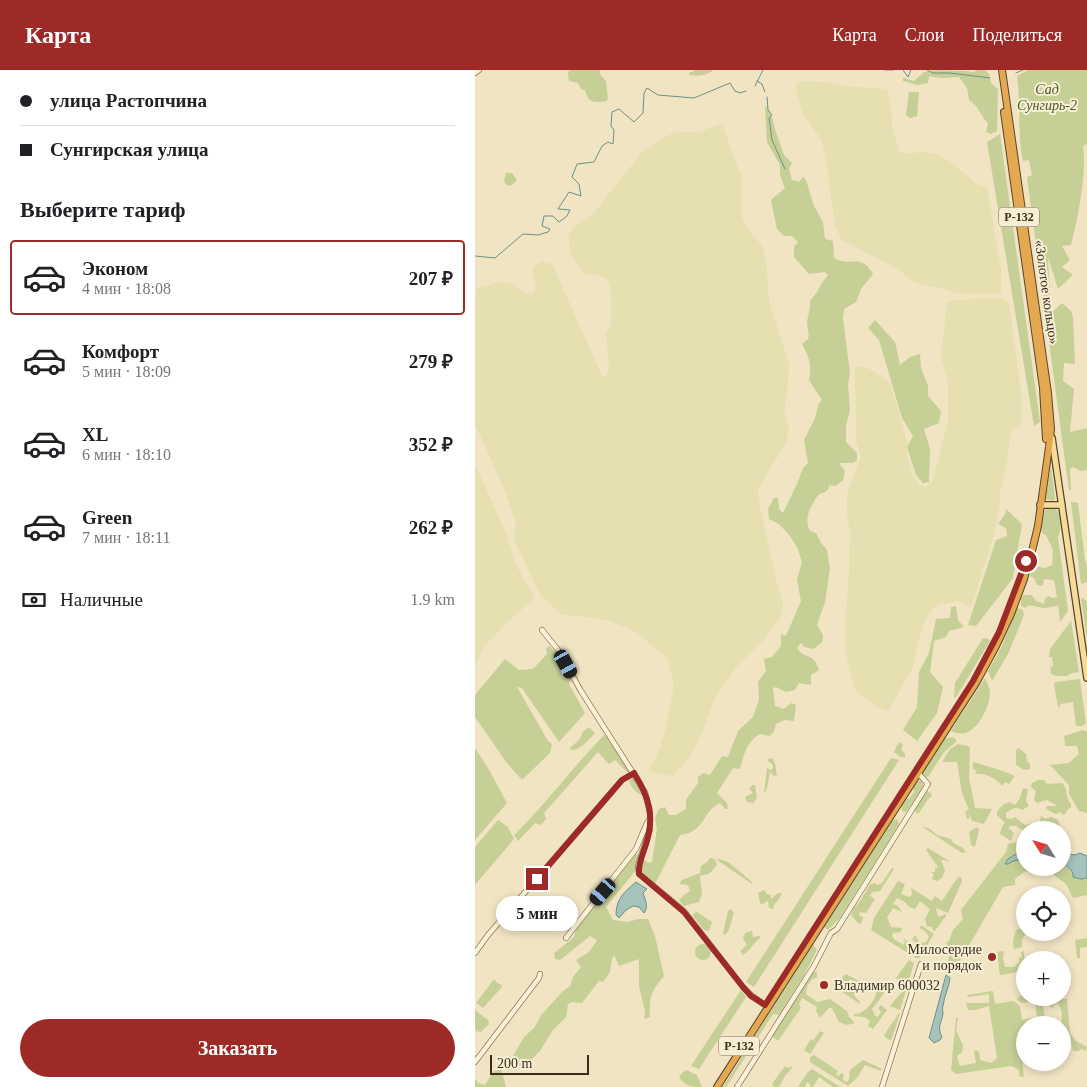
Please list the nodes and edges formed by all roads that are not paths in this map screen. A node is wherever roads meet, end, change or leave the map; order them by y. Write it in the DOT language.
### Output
graph roads {
  1 [pos="479,70"];
  2 [pos="998,70"];
  3 [pos="1003,70"];
  4 [pos="475,73"];
  5 [pos="1051,429"];
  6 [pos="1046,468"];
  7 [pos="1057,468"];
  8 [pos="1040,505"];
  9 [pos="1062,505"];
  10 [pos="542,630"];
  11 [pos="1087,678"];
  12 [pos="634,773"];
  13 [pos="918,773"];
  14 [pos="650,819"];
  15 [pos="566,938"];
  16 [pos="475,953"];
  17 [pos="921,964"];
  18 [pos="540,974"];
  19 [pos="765,1005"];
  20 [pos="475,1062"];
  21 [pos="713,1087"];
  22 [pos="717,1087"];
  23 [pos="737,1087"];
  24 [pos="882,1087"];
  1 -- 4 [label="street"];
  2 -- 6 [label="highway, «Золотое кольцо» / Р-132"];
  3 -- 5 [label="highway, «Золотое кольцо» / Р-132"];
  5 -- 6 [label="highway, Р-132"];
  5 -- 7 [label="main road"];
  6 -- 7 [label="main road"];
  6 -- 8 [label="highway, Р-132"];
  7 -- 9 [label="main road"];
  8 -- 9 [label="main road"];
  8 -- 13 [label="highway, Р-132"];
  8 -- 19 [label="highway, Р-132"];
  9 -- 11 [label="main road"];
  10 -- 12 [label="street"];
  12 -- 14 [label="street"];
  12 -- 16 [label="street"];
  13 -- 22 [label="highway, Р-132"];
  13 -- 23 [label="street"];
  14 -- 15 [label="street"];
  14 -- 19 [label="street"];
  17 -- 24 [label="street"];
  18 -- 20 [label="street"];
  19 -- 21 [label="highway, Р-132"];
}
